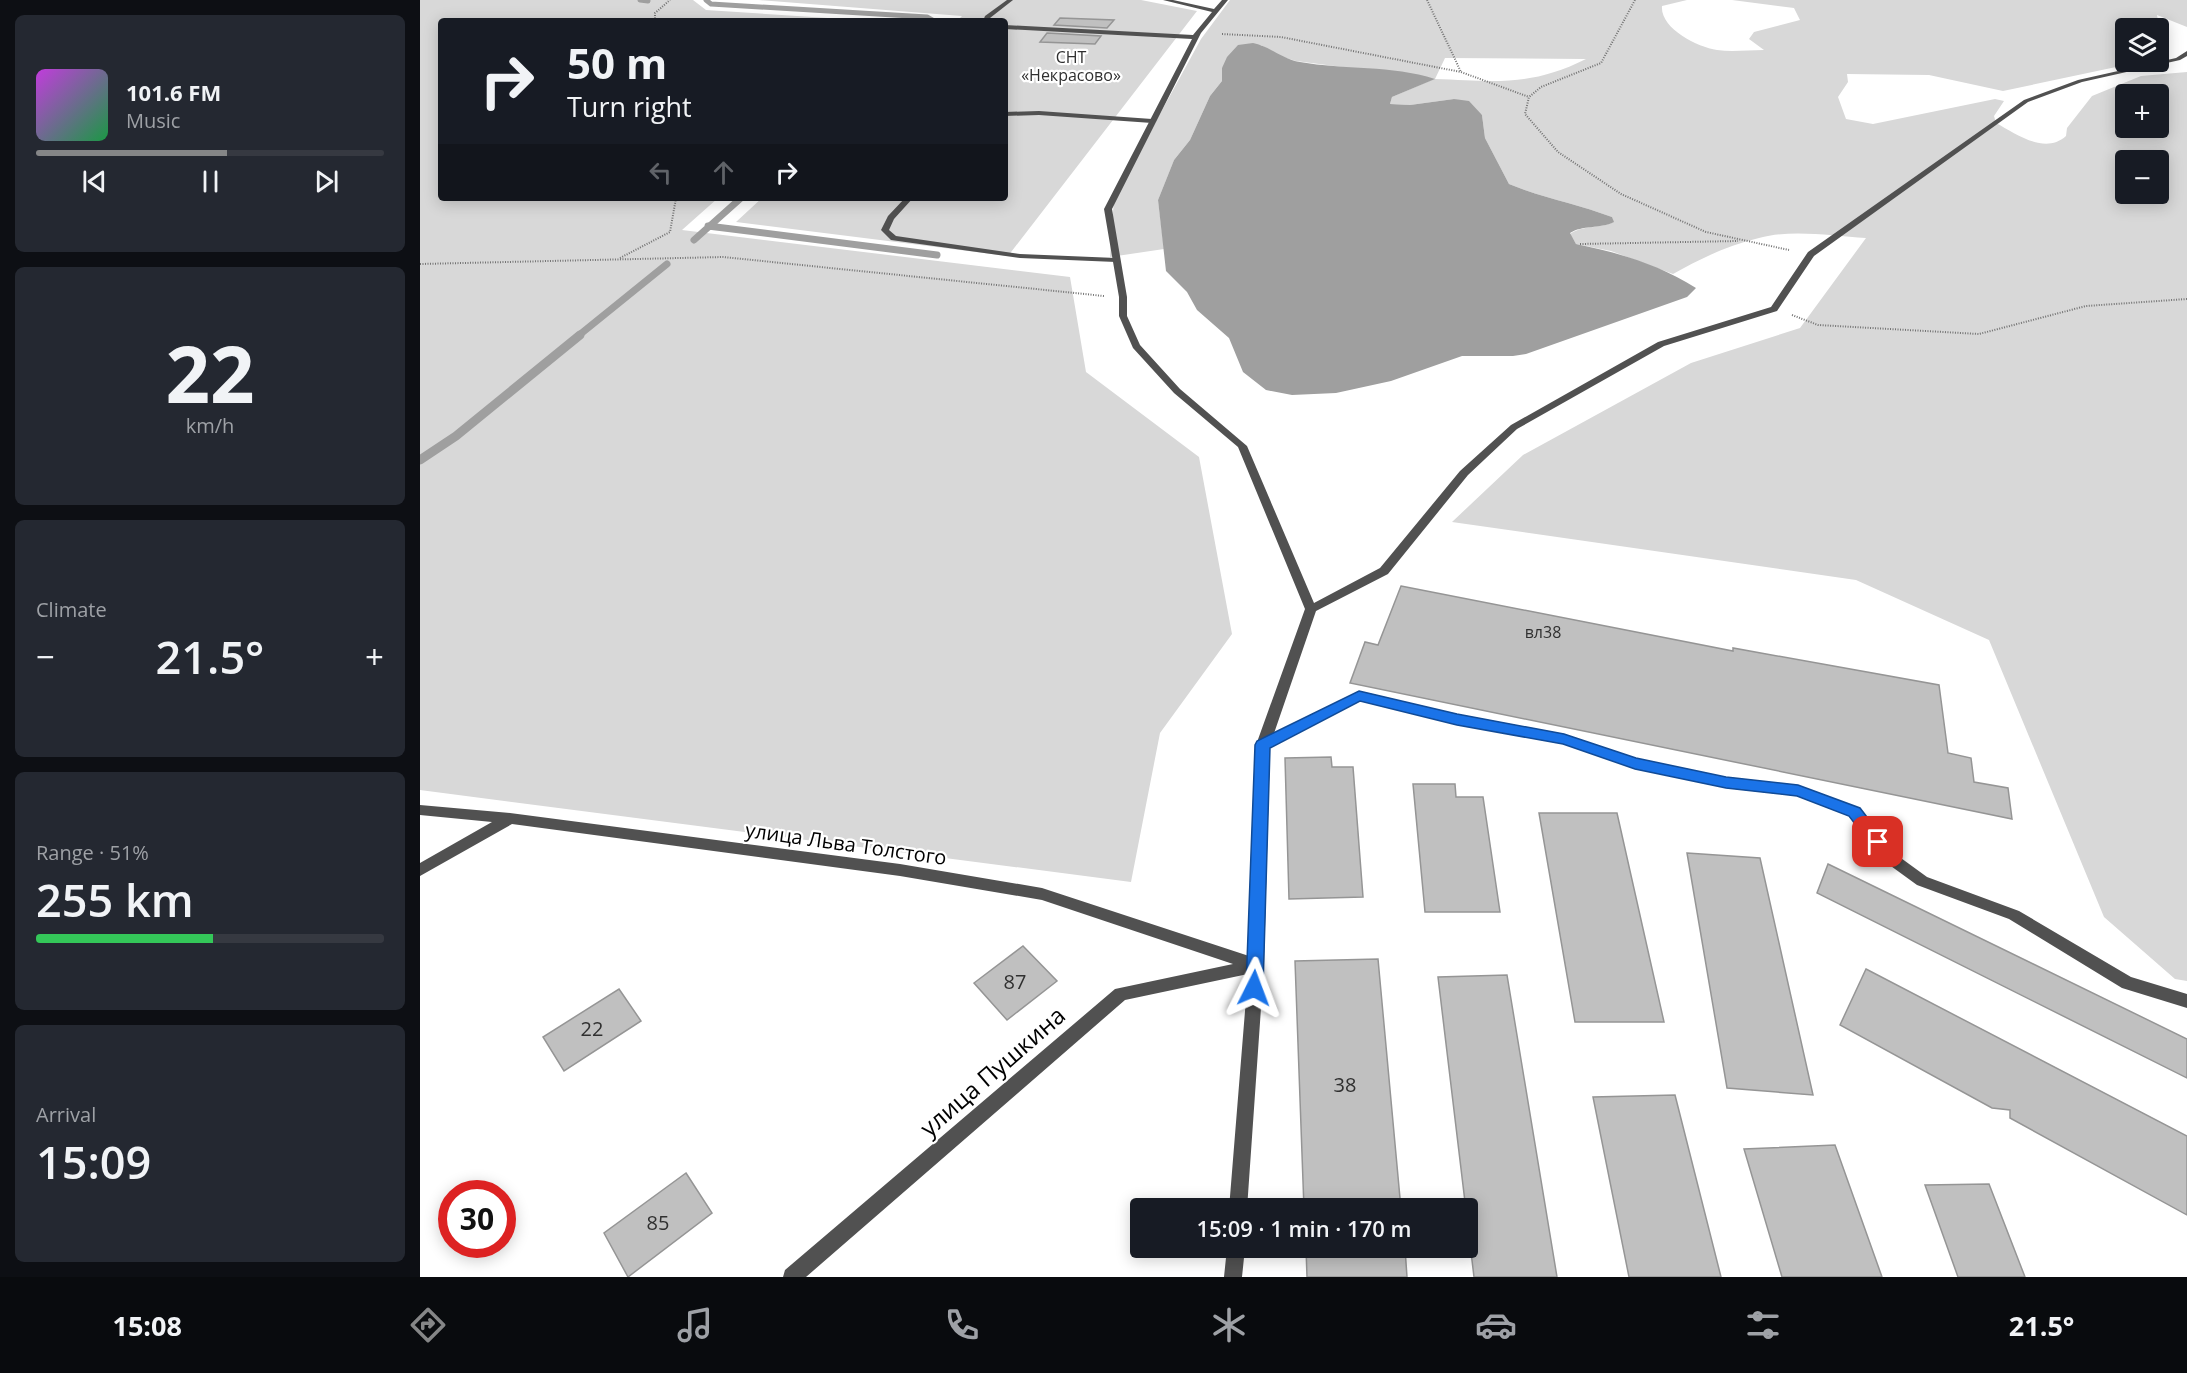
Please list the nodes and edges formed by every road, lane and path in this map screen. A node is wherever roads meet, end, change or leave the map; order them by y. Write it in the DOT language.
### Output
graph roads {
  1 [pos="670,0"];
  2 [pos="1010,0"];
  3 [pos="1166,0"];
  4 [pos="1225,0"];
  5 [pos="1427,0"];
  6 [pos="1635,0"];
  7 [pos="1216,11"];
  8 [pos="655,18"];
  9 [pos="987,18"];
  10 [pos="1008,27"];
  11 [pos="1196,34"];
  12 [pos="2187,53"];
  13 [pos="1461,72"];
  14 [pos="1528,97"];
  15 [pos="1008,114"];
  16 [pos="1152,121"];
  17 [pos="675,201"];
  18 [pos="906,201"];
  19 [pos="1745,241"];
  20 [pos="1580,244"];
  21 [pos="1811,254"];
  22 [pos="620,259"];
  23 [pos="1116,260"];
  24 [pos="420,264"];
  25 [pos="1123,297"];
  26 [pos="2187,298"];
  27 [pos="1774,309"];
  28 [pos="1311,609"];
  29 [pos="1263,745"];
  30 [pos="420,810"];
  31 [pos="510,818"];
  32 [pos="420,870"];
  33 [pos="1256,965"];
  34 [pos="2187,1001"];
  35 [pos="1239,1198"];
  36 [pos="1235,1258"];
  37 [pos="792,1277"];
  38 [pos="1233,1277"];
  1 -- 8 [label="path"];
  2 -- 9 [label="street"];
  3 -- 7 [label="street"];
  4 -- 7 [label="street"];
  5 -- 13 [label="path"];
  6 -- 14 [label="path"];
  7 -- 11 [label="street"];
  10 -- 11 [label="street"];
  11 -- 13 [label="path"];
  11 -- 16 [label="street"];
  12 -- 21 [label="street"];
  13 -- 14 [label="path"];
  14 -- 19 [label="path"];
  15 -- 16 [label="street"];
  16 -- 23 [label="street"];
  17 -- 22 [label="path"];
  18 -- 23 [label="street"];
  19 -- 20 [label="path"];
  19 -- 21 [label="path"];
  21 -- 27 [label="street"];
  22 -- 24 [label="path"];
  22 -- 25 [label="path"];
  23 -- 25 [label="street"];
  25 -- 28 [label="street"];
  26 -- 27 [label="path"];
  27 -- 28 [label="street"];
  28 -- 29 [label="street"];
  29 -- 33 [label="street"];
  29 -- 34 [label="street"];
  30 -- 31 [label="street, улица Льва Толстого"];
  31 -- 32 [label="street"];
  31 -- 33 [label="street, улица Льва Толстого"];
  33 -- 35 [label="street"];
  33 -- 37 [label="street, улица Пушкина"];
  36 -- 38 [label="street"];
}
